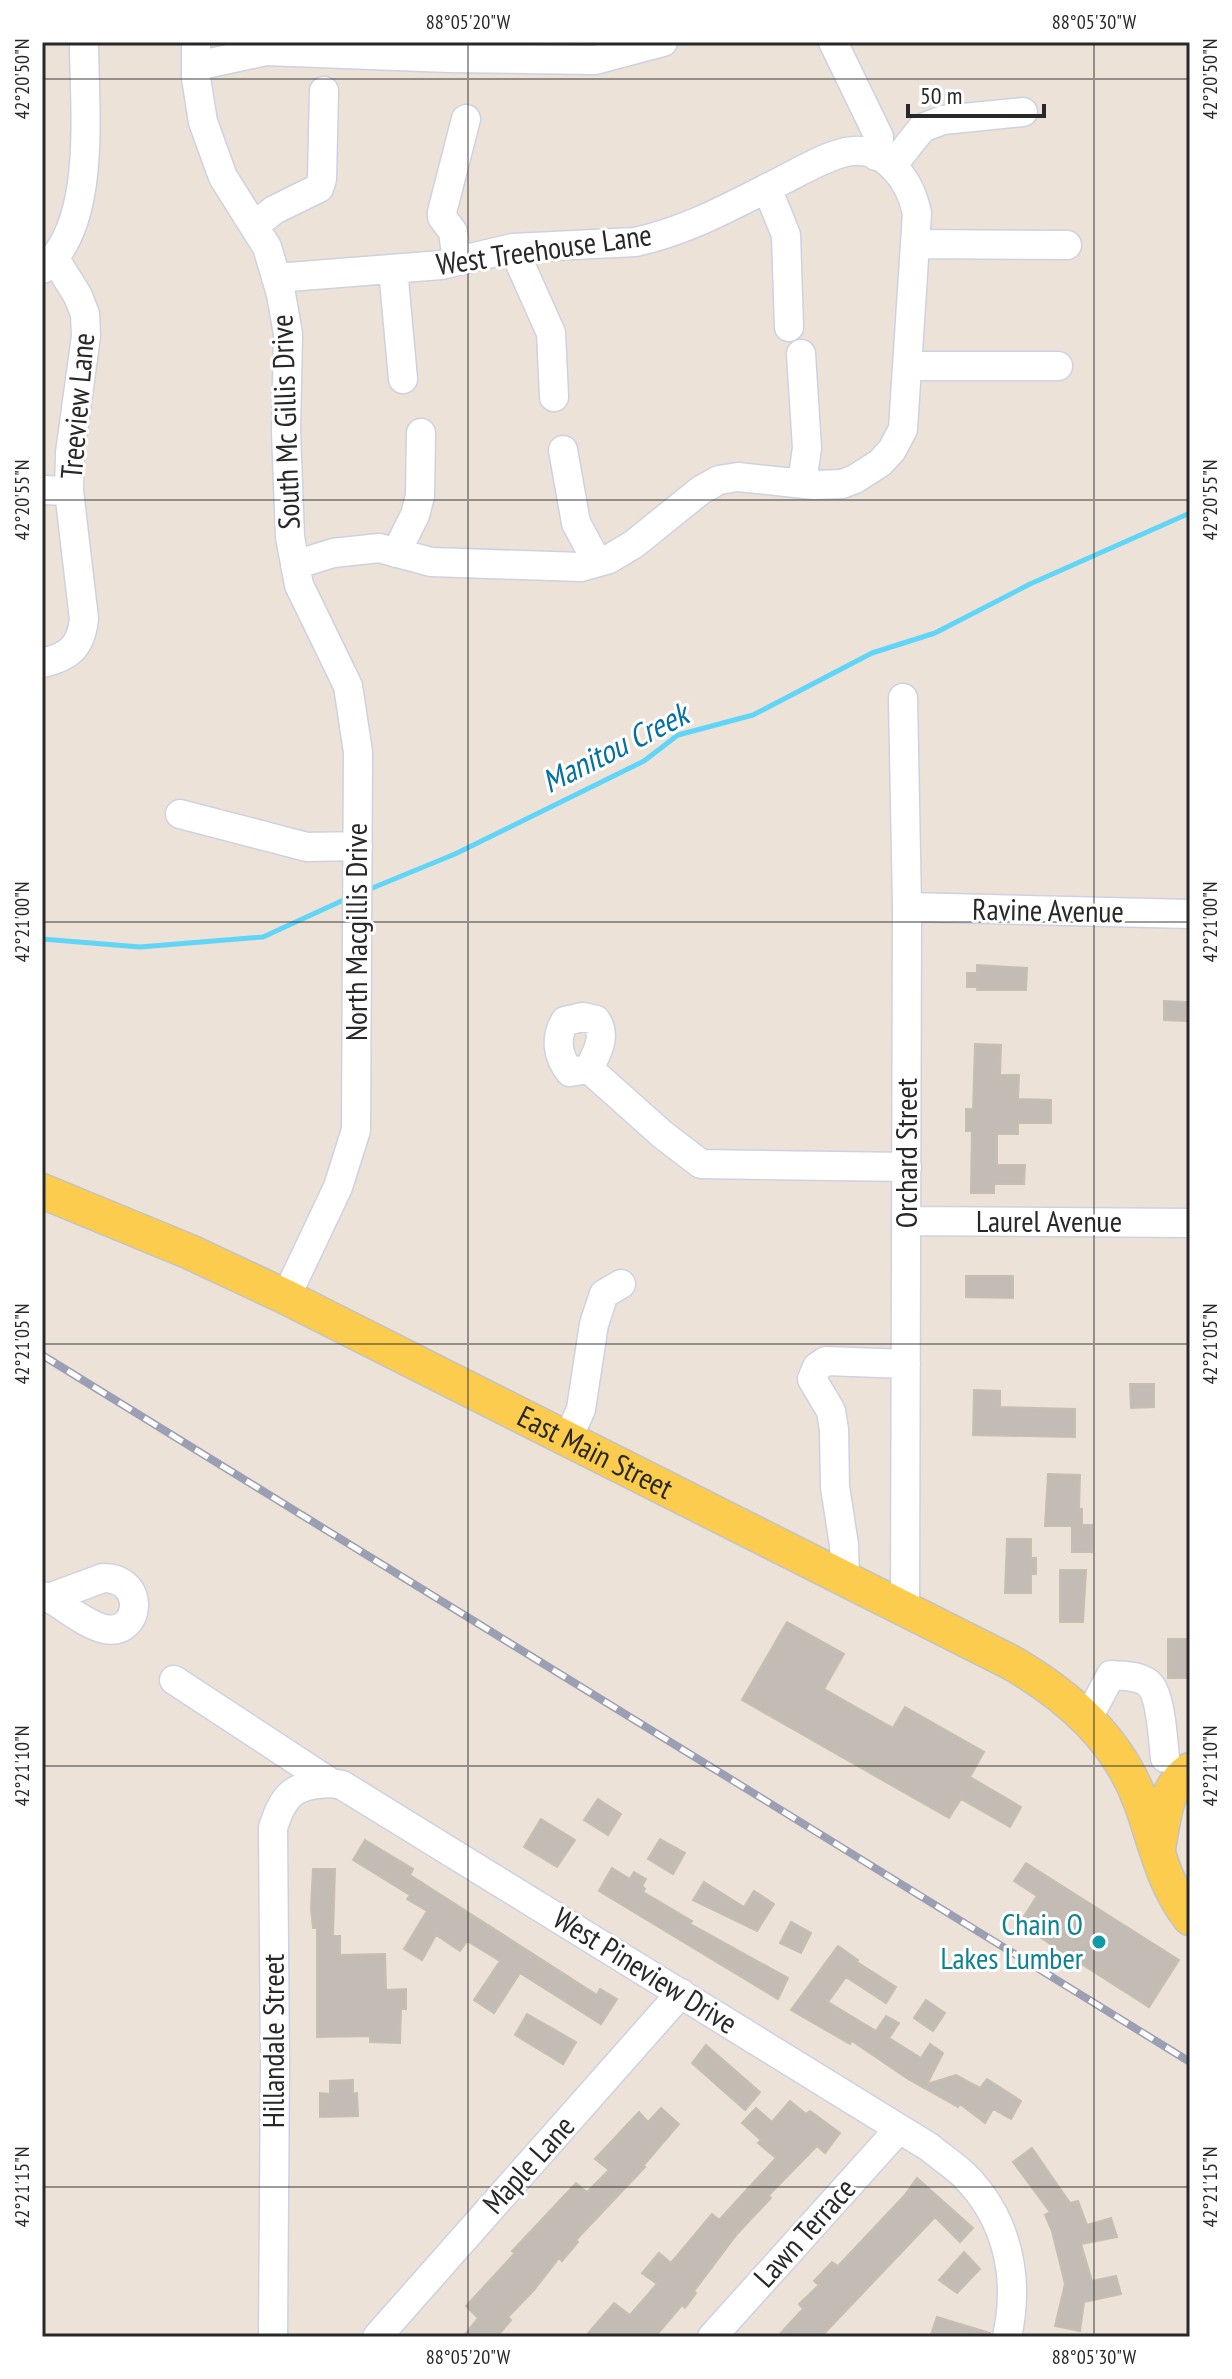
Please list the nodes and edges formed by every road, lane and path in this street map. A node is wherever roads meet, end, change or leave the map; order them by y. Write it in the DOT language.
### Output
graph roads {
  1 [pos="84,42"];
  2 [pos="663,42"];
  3 [pos="833,42"];
  4 [pos="196,54"];
  5 [pos="324,91"];
  6 [pos="1023,112"];
  7 [pos="466,119"];
  8 [pos="884,161"];
  9 [pos="767,188"];
  10 [pos="254,226"];
  11 [pos="1067,245"];
  12 [pos="915,246"];
  13 [pos="513,248"];
  14 [pos="457,261"];
  15 [pos="48,264"];
  16 [pos="393,269"];
  17 [pos="276,278"];
  18 [pos="789,327"];
  19 [pos="801,354"];
  20 [pos="1058,366"];
  21 [pos="906,376"];
  22 [pos="403,379"];
  23 [pos="554,397"];
  24 [pos="421,433"];
  25 [pos="563,450"];
  26 [pos="802,483"];
  27 [pos="56,490"];
  28 [pos="396,553"];
  29 [pos="597,562"];
  30 [pos="295,565"];
  31 [pos="42,663"];
  32 [pos="903,698"];
  33 [pos="180,814"];
  34 [pos="358,846"];
  35 [pos="907,907"];
  36 [pos="1190,914"];
  37 [pos="589,1069"];
  38 [pos="907,1167"];
  39 [pos="42,1191"];
  40 [pos="907,1221"];
  41 [pos="1190,1223"];
  42 [pos="621,1284"];
  43 [pos="286,1297"];
  44 [pos="906,1364"];
  45 [pos="568,1439"];
  46 [pos="845,1578"];
  47 [pos="905,1608"];
  48 [pos="174,1680"];
  49 [pos="1088,1718"];
  50 [pos="1119,1758"];
  51 [pos="1182,1762"];
  52 [pos="331,1783"];
  53 [pos="1157,1852"];
  54 [pos="1190,1918"];
  55 [pos="681,1993"];
  56 [pos="899,2129"];
  57 [pos="273,2337"];
  58 [pos="377,2337"];
  59 [pos="712,2337"];
  60 [pos="1007,2337"];
  1 -- 15 [label="street, Treeview Lane"];
  2 -- 4 [label="street"];
  3 -- 8 [label="street"];
  4 -- 10 [label="street, South Mc Gillis Drive"];
  5 -- 10 [label="street"];
  6 -- 8 [label="street"];
  7 -- 14 [label="street"];
  8 -- 9 [label="street, West Treehouse Lane"];
  8 -- 12 [label="street"];
  9 -- 13 [label="street, West Treehouse Lane"];
  9 -- 18 [label="street"];
  10 -- 17 [label="street, South Mc Gillis Drive"];
  11 -- 12 [label="street"];
  12 -- 21 [label="street"];
  13 -- 14 [label="street, West Treehouse Lane"];
  13 -- 23 [label="street"];
  14 -- 16 [label="street, West Treehouse Lane"];
  15 -- 27 [label="street, Treeview Lane"];
  16 -- 17 [label="street, West Treehouse Lane"];
  16 -- 22 [label="street"];
  17 -- 30 [label="street, South Mc Gillis Drive"];
  19 -- 26 [label="street"];
  20 -- 21 [label="street"];
  21 -- 26 [label="street"];
  24 -- 28 [label="street"];
  25 -- 29 [label="street"];
  26 -- 29 [label="street"];
  27 -- 31 [label="street, Treeview Lane"];
  28 -- 29 [label="street"];
  28 -- 30 [label="street"];
  30 -- 34 [label="street, North Macgillis Drive"];
  32 -- 35 [label="street, Orchard Street"];
  33 -- 34 [label="street"];
  34 -- 43 [label="street, North Macgillis Drive"];
  35 -- 36 [label="street, Ravine Avenue"];
  35 -- 38 [label="street, Orchard Street"];
  37 -- 38 [label="street"];
  38 -- 40 [label="street, Orchard Street"];
  39 -- 43 [label="main road, East Main Street"];
  40 -- 41 [label="street, Laurel Avenue"];
  40 -- 44 [label="street, Orchard Street"];
  42 -- 45 [label="street"];
  43 -- 45 [label="main road, East Main Street"];
  44 -- 46 [label="street"];
  44 -- 47 [label="street, Orchard Street"];
  45 -- 46 [label="main road, East Main Street"];
  46 -- 47 [label="main road, East Main Street"];
  47 -- 49 [label="main road, East Main Street"];
  48 -- 52 [label="street, West Pineview Drive"];
  49 -- 50 [label="main road, East Main Street"];
  49 -- 51 [label="street"];
  50 -- 51 [label="street"];
  50 -- 53 [label="main road, East Main Street"];
  51 -- 53 [label="main road"];
  52 -- 55 [label="street, West Pineview Drive"];
  52 -- 57 [label="street, Hillandale Street"];
  53 -- 54 [label="main road, East Main Street"];
  55 -- 56 [label="street, West Pineview Drive"];
  55 -- 58 [label="street, Maple Lane"];
  56 -- 59 [label="street, Lawn Terrace"];
  56 -- 60 [label="street, West Pineview Drive"];
}
